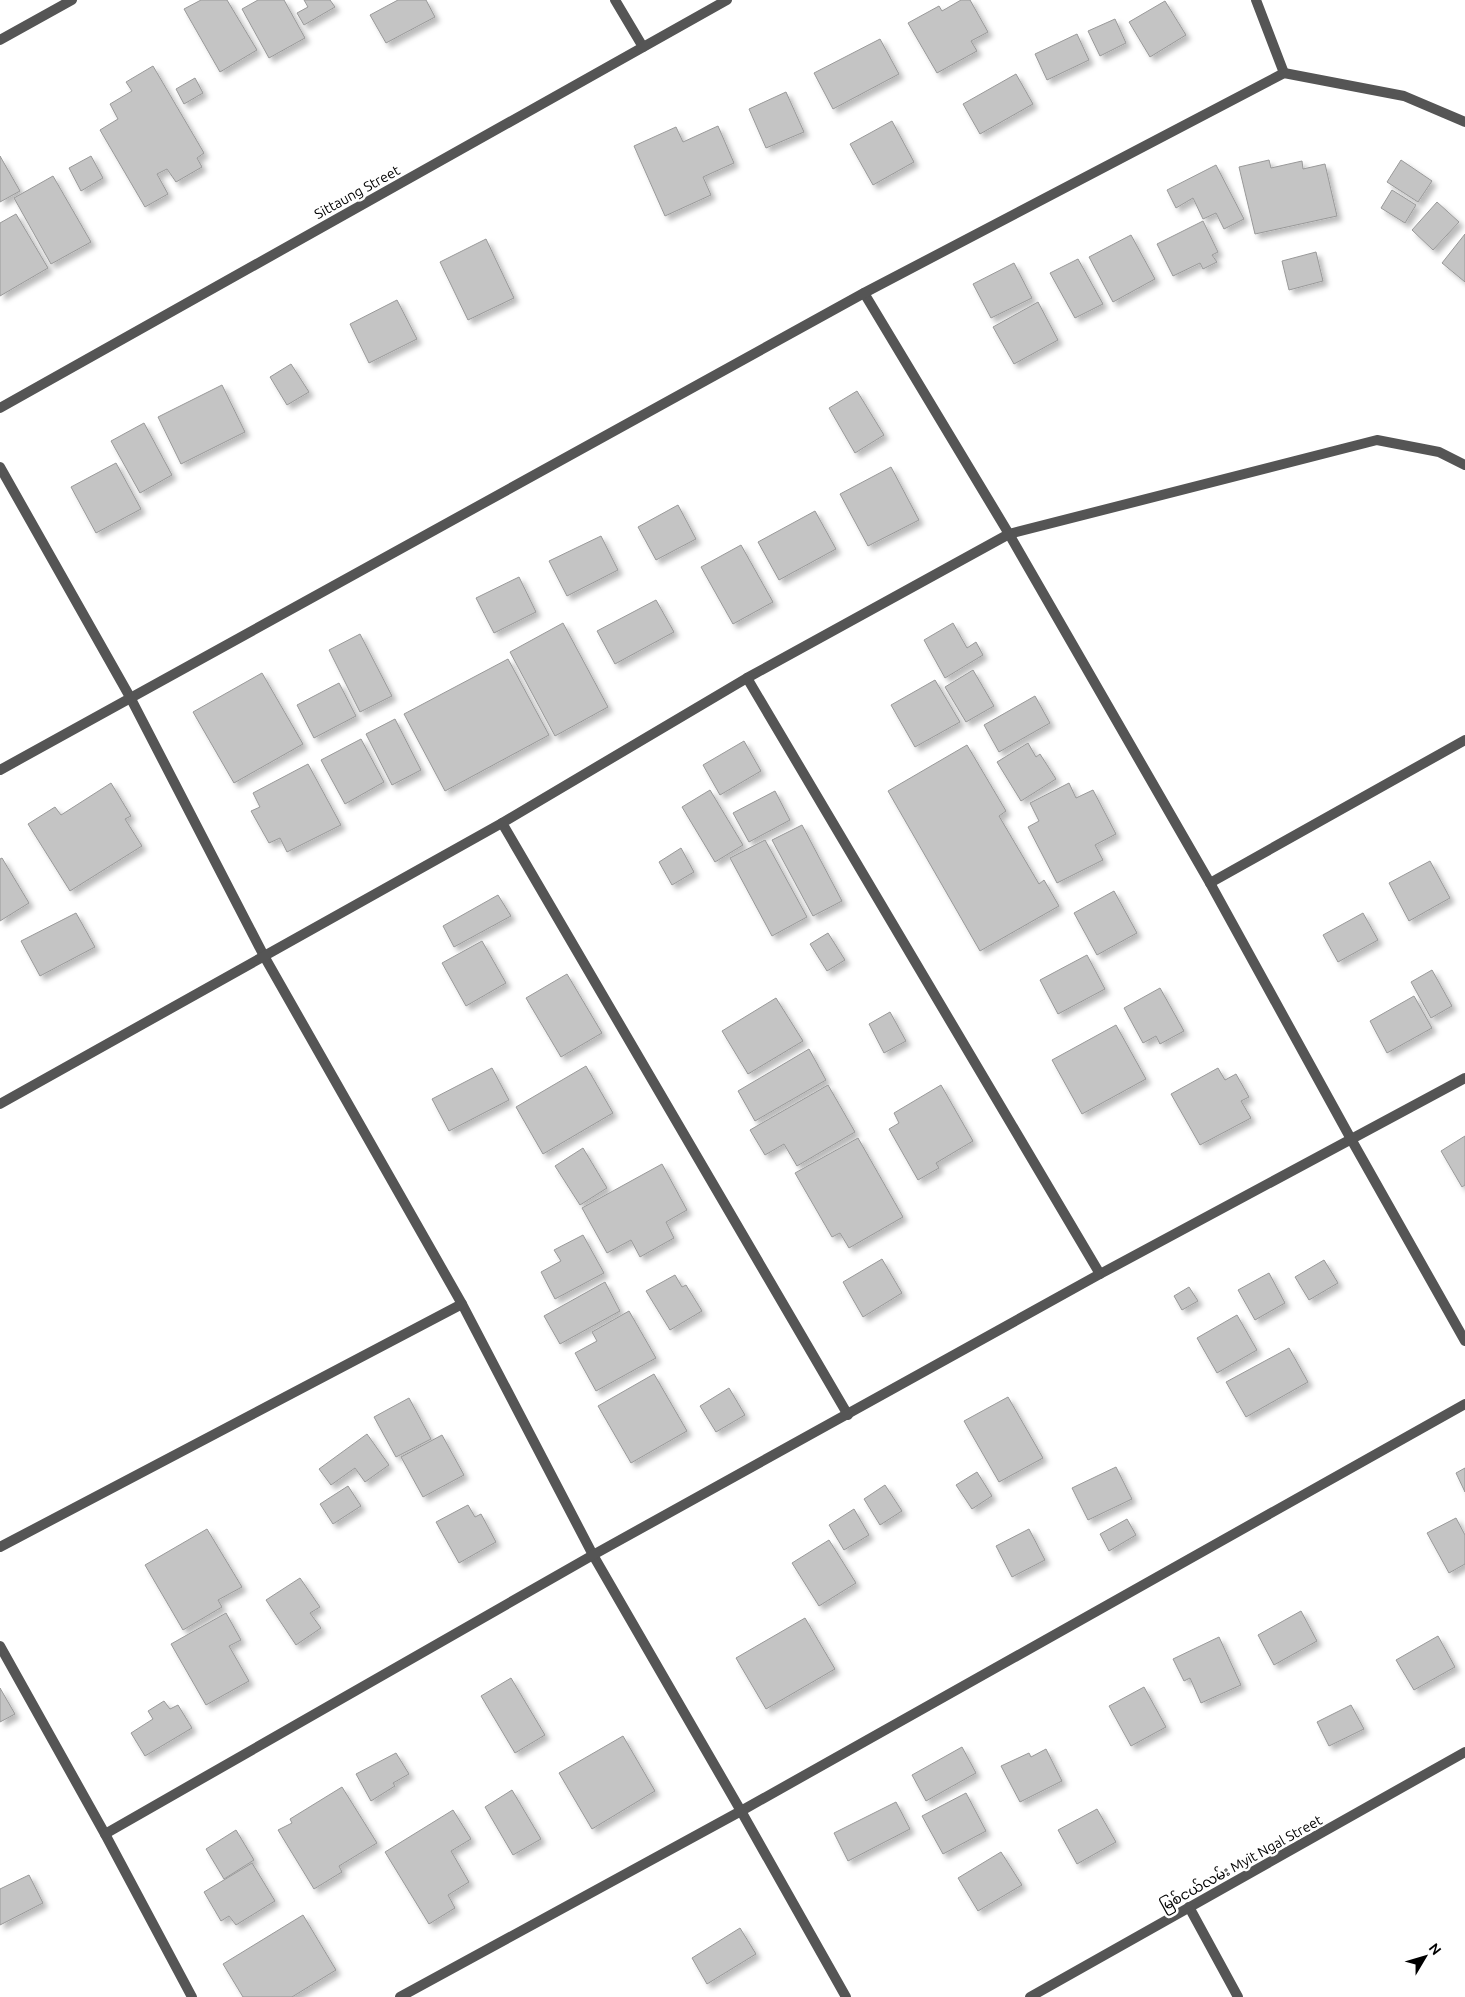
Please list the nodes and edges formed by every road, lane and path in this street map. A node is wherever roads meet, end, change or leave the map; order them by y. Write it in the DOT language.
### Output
graph roads {
  1 [pos="72,0"];
  2 [pos="615,0"];
  3 [pos="727,0"];
  4 [pos="1256,0"];
  5 [pos="0,40"];
  6 [pos="643,47"];
  7 [pos="1284,73"];
  8 [pos="1465,122"];
  9 [pos="864,294"];
  10 [pos="0,408"];
  11 [pos="1465,465"];
  12 [pos="0,467"];
  13 [pos="1009,534"];
  14 [pos="748,678"];
  15 [pos="130,697"];
  16 [pos="1465,740"];
  17 [pos="0,770"];
  18 [pos="502,823"];
  19 [pos="1210,883"];
  20 [pos="264,956"];
  21 [pos="1465,1078"];
  22 [pos="0,1104"];
  23 [pos="1351,1139"];
  24 [pos="1100,1274"];
  25 [pos="462,1304"];
  26 [pos="1465,1341"];
  27 [pos="1465,1404"];
  28 [pos="848,1415"];
  29 [pos="0,1547"];
  30 [pos="593,1555"];
  31 [pos="0,1646"];
  32 [pos="1465,1752"];
  33 [pos="741,1811"];
  34 [pos="105,1834"];
  35 [pos="1189,1907"];
  36 [pos="192,1997"];
  37 [pos="400,1997"];
  38 [pos="846,1997"];
  39 [pos="1030,1997"];
  40 [pos="1238,1997"];
  1 -- 5 [label="street"];
  2 -- 6 [label="street"];
  3 -- 6 [label="street, Sittaung Street"];
  4 -- 7 [label="street"];
  6 -- 10 [label="street, Sittaung Street"];
  7 -- 8 [label="street"];
  7 -- 9 [label="street"];
  9 -- 13 [label="street"];
  9 -- 15 [label="street"];
  11 -- 13 [label="street"];
  12 -- 15 [label="street"];
  13 -- 14 [label="street"];
  13 -- 19 [label="street"];
  14 -- 18 [label="street"];
  14 -- 24 [label="street"];
  15 -- 17 [label="street"];
  15 -- 20 [label="street"];
  16 -- 19 [label="street"];
  18 -- 20 [label="street"];
  18 -- 28 [label="street"];
  19 -- 23 [label="street"];
  20 -- 22 [label="street"];
  20 -- 25 [label="street"];
  21 -- 23 [label="street"];
  23 -- 24 [label="street"];
  23 -- 26 [label="street"];
  24 -- 28 [label="street"];
  25 -- 29 [label="street"];
  25 -- 30 [label="street"];
  27 -- 33 [label="street"];
  28 -- 30 [label="street"];
  30 -- 33 [label="street"];
  30 -- 34 [label="street"];
  31 -- 34 [label="street"];
  32 -- 35 [label="street, မြစ်ငယ်လမ်း Myit Ngal Street"];
  33 -- 37 [label="street"];
  33 -- 38 [label="street"];
  34 -- 36 [label="street"];
  35 -- 39 [label="street, မြစ်ငယ်လမ်း Myit Ngal Street"];
  35 -- 40 [label="street"];
}
